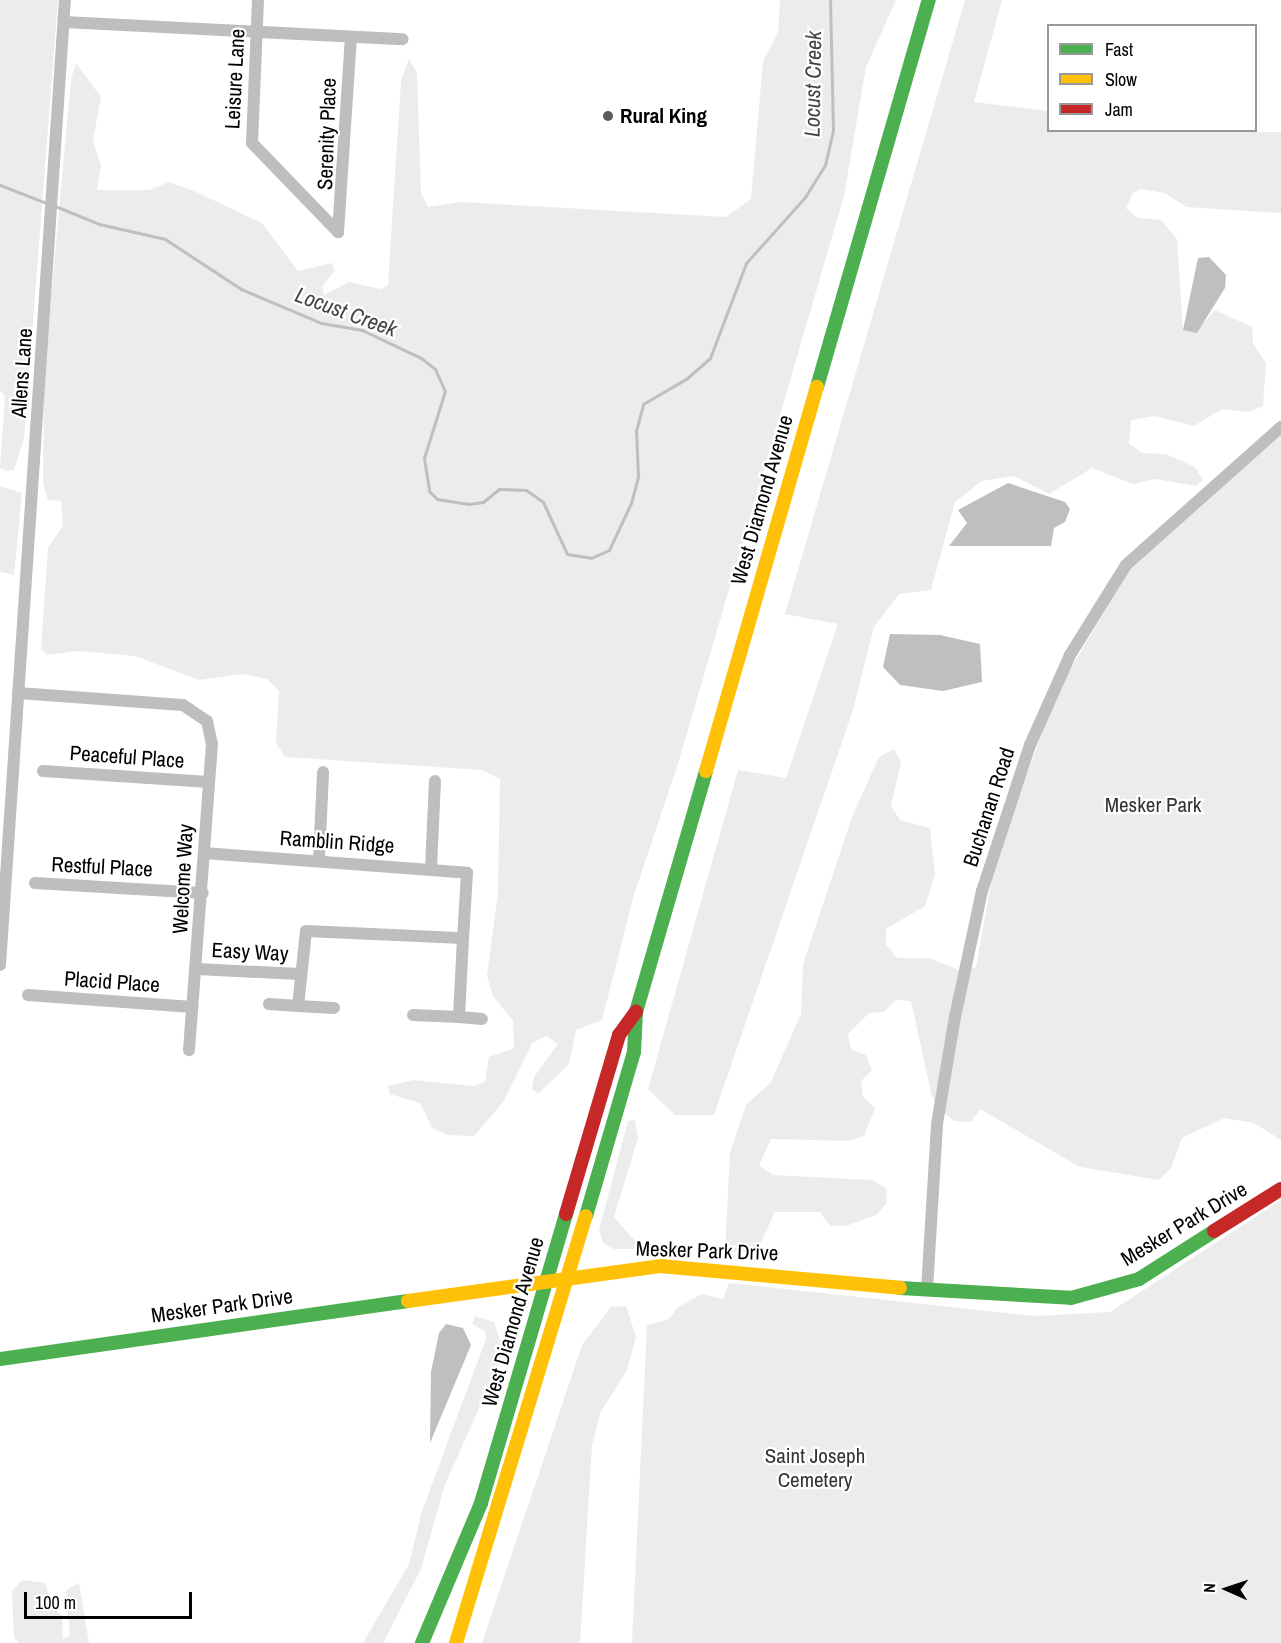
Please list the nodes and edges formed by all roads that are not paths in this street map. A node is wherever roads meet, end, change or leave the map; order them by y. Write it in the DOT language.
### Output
graph roads {
  1 [pos="65,0"];
  2 [pos="258,0"];
  3 [pos="929,0"];
  4 [pos="64,22"];
  5 [pos="256,32"];
  6 [pos="351,37"];
  7 [pos="403,39"];
  8 [pos="338,232"];
  9 [pos="1281,427"];
  10 [pos="18,693"];
  11 [pos="43,771"];
  12 [pos="323,772"];
  13 [pos="435,781"];
  14 [pos="209,782"];
  15 [pos="204,853"];
  16 [pos="319,861"];
  17 [pos="431,869"];
  18 [pos="36,883"];
  19 [pos="203,893"];
  20 [pos="463,938"];
  21 [pos="0,965"];
  22 [pos="197,969"];
  23 [pos="300,974"];
  24 [pos="28,995"];
  25 [pos="268,1004"];
  26 [pos="298,1006"];
  27 [pos="193,1007"];
  28 [pos="334,1008"];
  29 [pos="636,1012"];
  30 [pos="413,1015"];
  31 [pos="459,1017"];
  32 [pos="482,1019"];
  33 [pos="189,1050"];
  34 [pos="1281,1189"];
  35 [pos="569,1276"];
  36 [pos="547,1279"];
  37 [pos="927,1289"];
  38 [pos="0,1359"];
  39 [pos="422,1643"];
  40 [pos="456,1643"];
  1 -- 4 [label="street, Allens Lane"];
  2 -- 5 [label="street, Leisure Lane"];
  3 -- 29 [label="main road, West Diamond Avenue"];
  4 -- 5 [label="street"];
  4 -- 10 [label="street, Allens Lane"];
  5 -- 6 [label="street"];
  5 -- 8 [label="street, Leisure Lane"];
  6 -- 7 [label="street"];
  6 -- 8 [label="street, Serenity Place"];
  9 -- 37 [label="street, Buchanan Road"];
  10 -- 14 [label="street, Welcome Way"];
  10 -- 21 [label="street, Allens Lane"];
  11 -- 14 [label="street, Peaceful Place"];
  12 -- 16 [label="street"];
  13 -- 17 [label="street"];
  14 -- 15 [label="street, Welcome Way"];
  15 -- 16 [label="street, Ramblin Ridge"];
  15 -- 19 [label="street, Welcome Way"];
  16 -- 17 [label="street, Ramblin Ridge"];
  17 -- 20 [label="street, Ramblin Ridge"];
  18 -- 19 [label="street, Restful Place"];
  19 -- 22 [label="street, Welcome Way"];
  20 -- 23 [label="street"];
  20 -- 31 [label="street"];
  22 -- 23 [label="street, Easy Way"];
  22 -- 27 [label="street, Welcome Way"];
  23 -- 26 [label="street"];
  24 -- 27 [label="street, Placid Place"];
  25 -- 26 [label="street"];
  26 -- 28 [label="street"];
  27 -- 33 [label="street, Welcome Way"];
  29 -- 35 [label="main road, West Diamond Avenue"];
  29 -- 36 [label="main road, West Diamond Avenue"];
  30 -- 31 [label="street"];
  31 -- 32 [label="street"];
  34 -- 37 [label="main road, Mesker Park Drive"];
  35 -- 36 [label="main road, Mesker Park Drive"];
  35 -- 37 [label="main road, Mesker Park Drive"];
  35 -- 40 [label="main road, West Diamond Avenue"];
  36 -- 38 [label="main road, Mesker Park Drive"];
  36 -- 39 [label="main road, West Diamond Avenue"];
}
